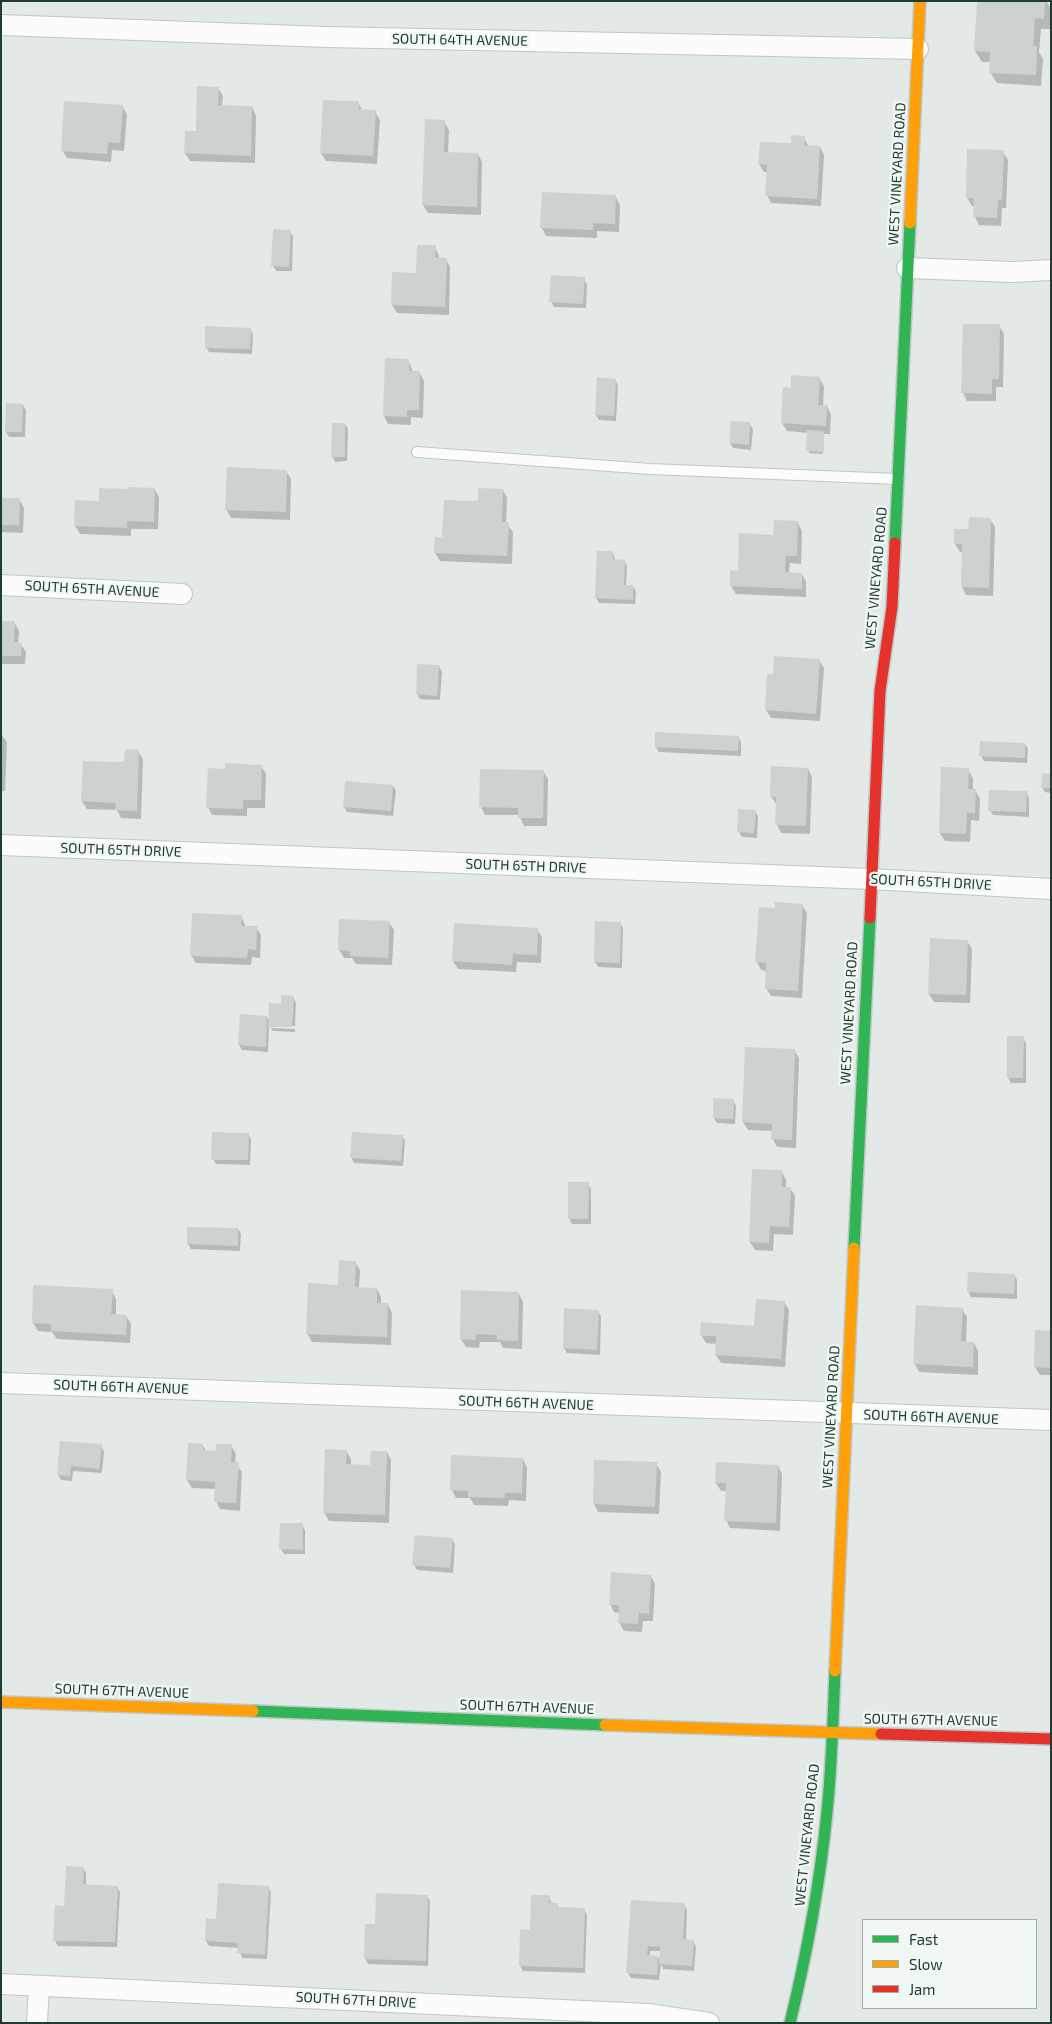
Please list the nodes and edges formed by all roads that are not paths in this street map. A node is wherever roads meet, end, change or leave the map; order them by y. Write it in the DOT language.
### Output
graph roads {
  1 [pos="920,1"];
  2 [pos="1,25"];
  3 [pos="918,49"];
  4 [pos="907,268"];
  5 [pos="1051,270"];
  6 [pos="417,452"];
  7 [pos="898,479"];
  8 [pos="1,585"];
  9 [pos="182,594"];
  10 [pos="1,845"];
  11 [pos="870,879"];
  12 [pos="1051,889"];
  13 [pos="1,1383"];
  14 [pos="846,1415"];
  15 [pos="1051,1420"];
  16 [pos="1,1702"];
  17 [pos="832,1733"];
  18 [pos="1051,1739"];
  19 [pos="1,1984"];
  20 [pos="39,1986"];
  21 [pos="37,2023"];
  22 [pos="709,2023"];
  23 [pos="790,2023"];
  1 -- 3 [label="street, WEST VINEYARD ROAD"];
  2 -- 3 [label="street, SOUTH 64TH AVENUE"];
  3 -- 4 [label="street, WEST VINEYARD ROAD"];
  4 -- 5 [label="street"];
  4 -- 7 [label="street, WEST VINEYARD ROAD"];
  6 -- 7 [label="lane"];
  7 -- 11 [label="street, WEST VINEYARD ROAD"];
  8 -- 9 [label="street, SOUTH 65TH AVENUE"];
  10 -- 11 [label="street, SOUTH 65TH DRIVE"];
  11 -- 12 [label="street, SOUTH 65TH DRIVE"];
  11 -- 14 [label="street, WEST VINEYARD ROAD"];
  13 -- 14 [label="street, SOUTH 66TH AVENUE"];
  14 -- 15 [label="street, SOUTH 66TH AVENUE"];
  14 -- 17 [label="street, WEST VINEYARD ROAD"];
  16 -- 17 [label="street, SOUTH 67TH AVENUE"];
  17 -- 18 [label="street, SOUTH 67TH AVENUE"];
  17 -- 23 [label="street, WEST VINEYARD ROAD"];
  19 -- 20 [label="street, SOUTH 67TH DRIVE"];
  20 -- 21 [label="street"];
  20 -- 22 [label="street, SOUTH 67TH DRIVE"];
}
